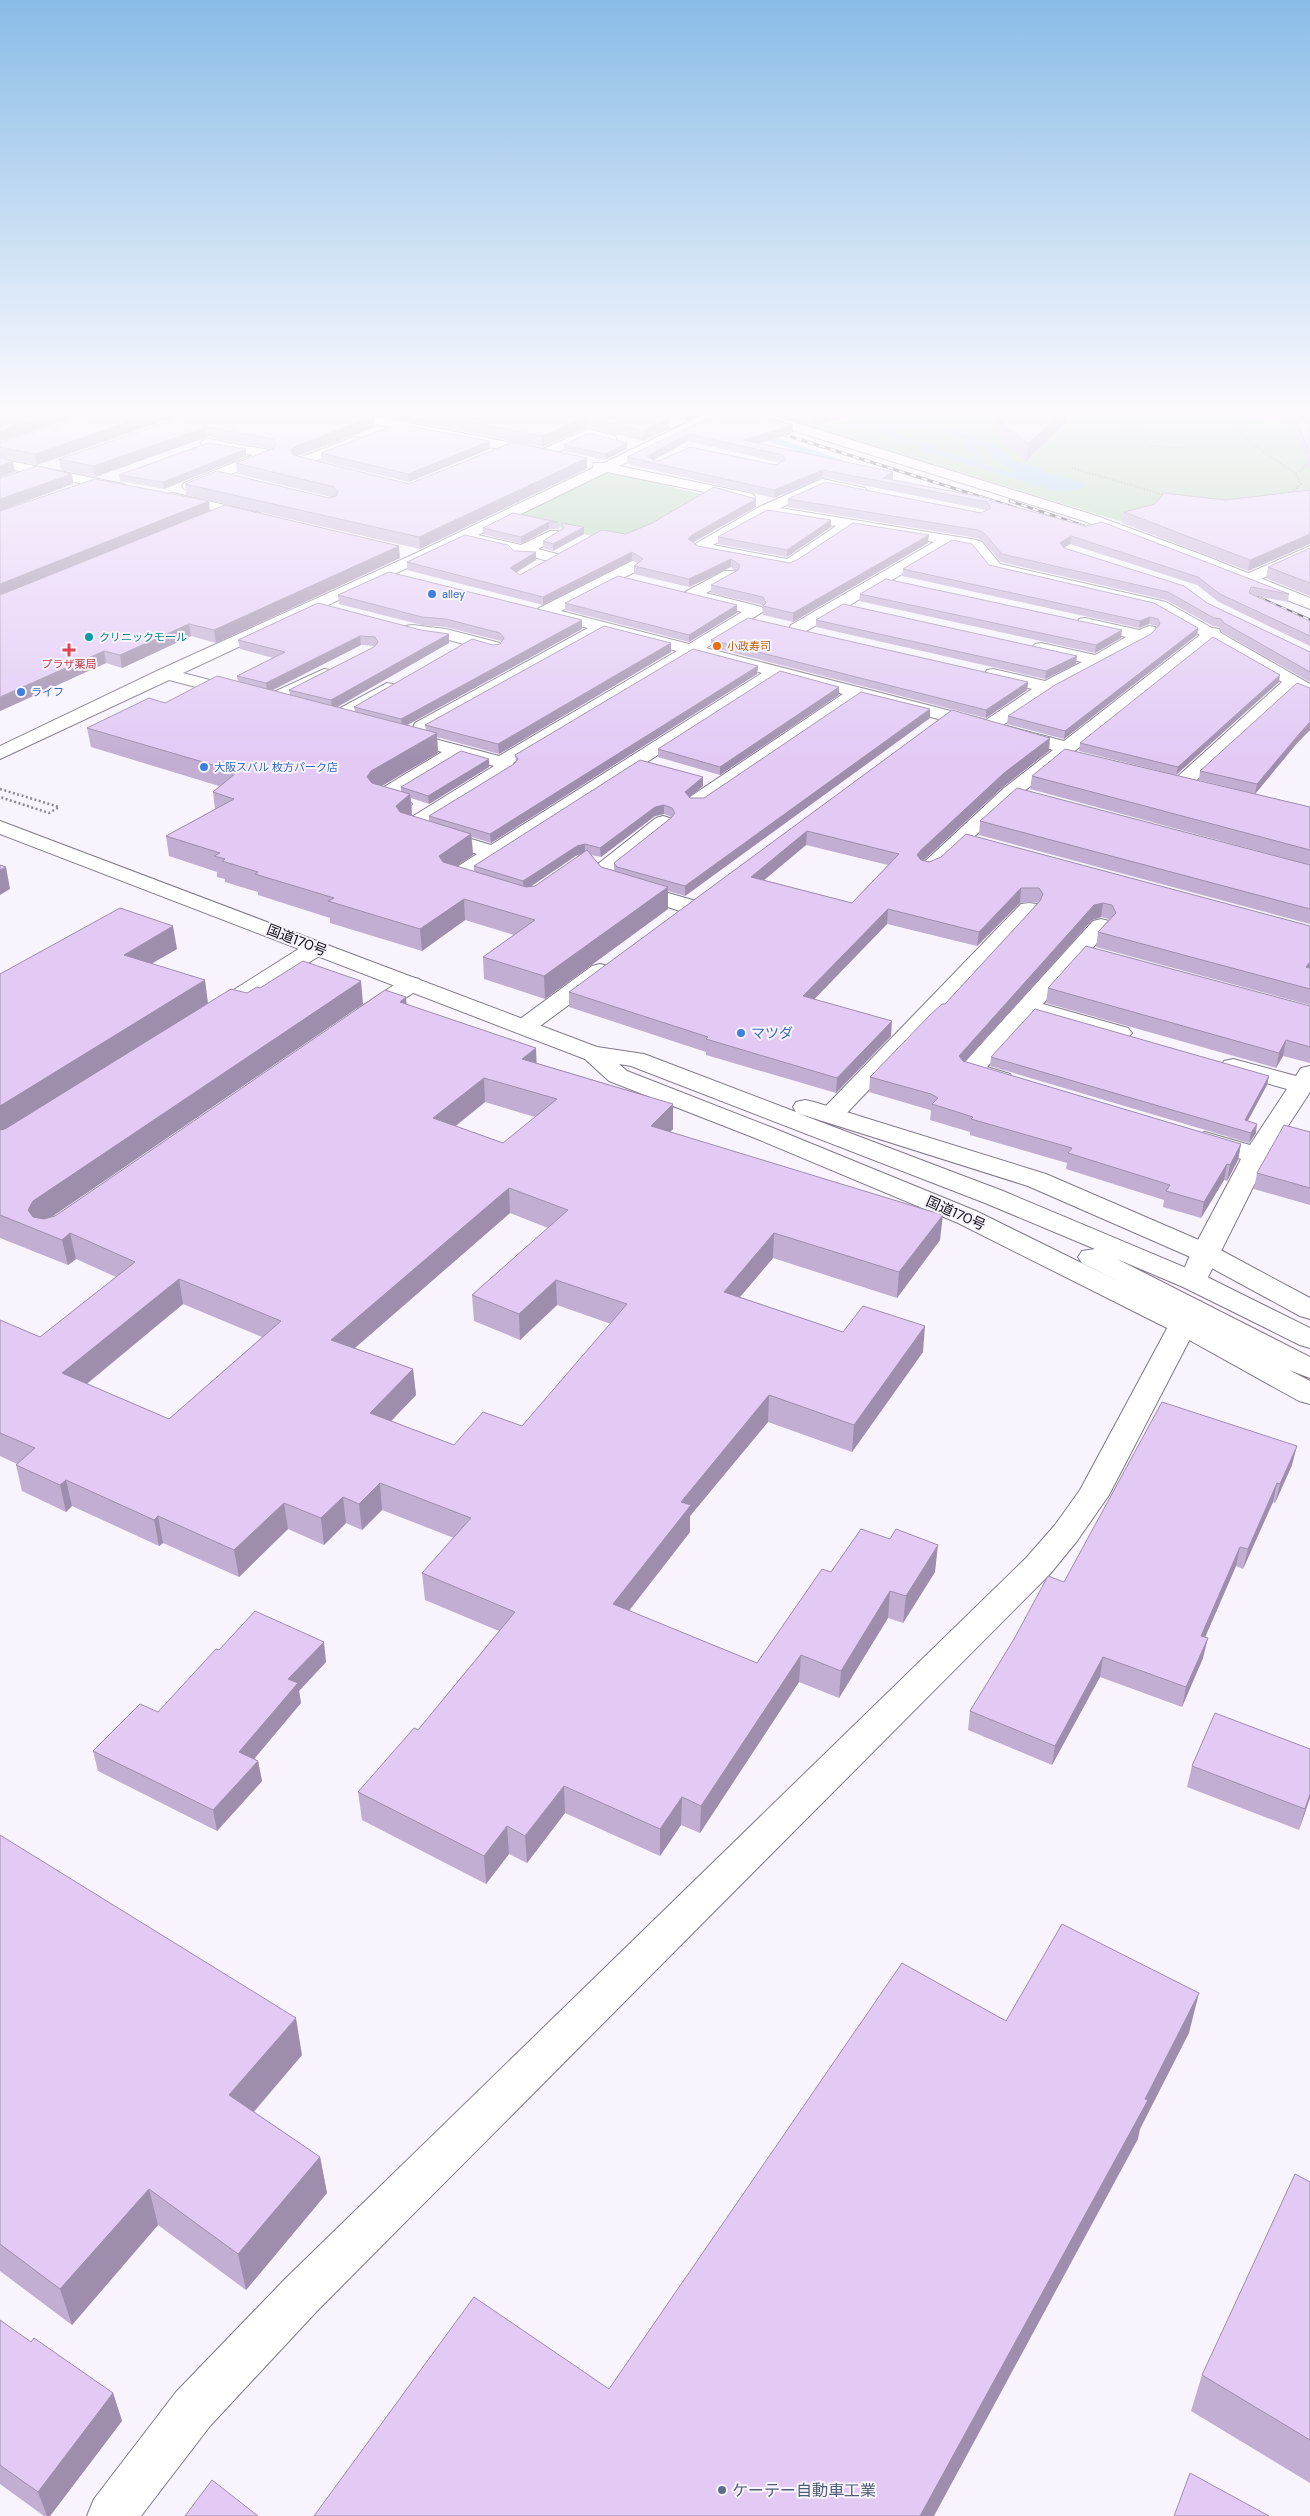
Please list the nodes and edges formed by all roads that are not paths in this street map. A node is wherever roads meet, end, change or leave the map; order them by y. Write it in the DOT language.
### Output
graph roads {
  1 [pos="479,527"];
  2 [pos="733,527"];
  3 [pos="845,527"];
  4 [pos="871,527"];
  5 [pos="1114,527"];
  6 [pos="555,534"];
  7 [pos="461,536"];
  8 [pos="949,540"];
  9 [pos="570,550"];
  10 [pos="524,551"];
  11 [pos="1310,551"];
  12 [pos="401,552"];
  13 [pos="420,556"];
  14 [pos="555,558"];
  15 [pos="502,562"];
  16 [pos="638,564"];
  17 [pos="534,569"];
  18 [pos="386,572"];
  19 [pos="1084,572"];
  20 [pos="730,574"];
  21 [pos="616,576"];
  22 [pos="415,579"];
  23 [pos="883,579"];
  24 [pos="1248,579"];
  25 [pos="644,583"];
  26 [pos="902,583"];
  27 [pos="1068,583"];
  28 [pos="672,590"];
  29 [pos="691,595"];
  30 [pos="315,604"];
  31 [pos="840,604"];
  32 [pos="1310,604"];
  33 [pos="528,608"];
  34 [pos="859,608"];
  35 [pos="342,611"];
  36 [pos="1170,611"];
  37 [pos="546,612"];
  38 [pos="1210,613"];
  39 [pos="745,618"];
  40 [pos="1066,619"];
  41 [pos="1185,619"];
  42 [pos="395,625"];
  43 [pos="602,627"];
  44 [pos="797,629"];
  45 [pos="1213,633"];
  46 [pos="817,634"];
  47 [pos="1143,636"];
  48 [pos="471,640"];
  49 [pos="1022,644"];
  50 [pos="494,647"];
  51 [pos="692,649"];
  52 [pos="445,655"];
  53 [pos="1098,661"];
  54 [pos="335,668"];
  55 [pos="777,671"];
  56 [pos="980,671"];
  57 [pos="165,674"];
  58 [pos="403,679"];
  59 [pos="1294,681"];
  60 [pos="1048,687"];
  61 [pos="1310,691"];
  62 [pos="857,692"];
  63 [pos="269,701"];
  64 [pos="298,708"];
  65 [pos="316,713"];
  66 [pos="948,715"];
  67 [pos="335,718"];
  68 [pos="361,725"];
  69 [pos="989,726"];
  70 [pos="925,732"];
  71 [pos="458,751"];
  72 [pos="0,753"];
  73 [pos="1069,754"];
  74 [pos="638,760"];
  75 [pos="502,762"];
  76 [pos="666,768"];
  77 [pos="704,778"];
  78 [pos="722,783"];
  79 [pos="1181,783"];
  80 [pos="697,801"];
  81 [pos="432,813"];
  82 [pos="663,822"];
  83 [pos="0,828"];
  84 [pos="494,852"];
  85 [pos="928,869"];
  86 [pos="490,890"];
  87 [pos="1029,909"];
  88 [pos="665,924"];
  89 [pos="1101,926"];
  90 [pos="316,948"];
  91 [pos="618,958"];
  92 [pos="411,984"];
  93 [pos="1028,1007"];
  94 [pos="194,1024"];
  95 [pos="524,1027"];
  96 [pos="346,1028"];
  97 [pos="1141,1040"];
  98 [pos="593,1054"];
  99 [pos="1207,1059"];
  100 [pos="1306,1080"];
  101 [pos="1018,1084"];
  102 [pos="837,1126"];
  103 [pos="1180,1133"];
  104 [pos="1256,1156"];
  105 [pos="1205,1253"];
  106 [pos="1189,1304"];
  107 [pos="1310,1310"];
  108 [pos="1310,1339"];
  109 [pos="1310,1370"];
  110 [pos="1310,1394"];
  111 [pos="111,2516"];
  1 -- 7 [label="main road"];
  2 -- 3 [label="main road"];
  4 -- 8 [label="main road"];
  5 -- 24 [label="main road"];
  6 -- 10 [label="main road"];
  7 -- 10 [label="main road"];
  7 -- 13 [label="main road"];
  8 -- 23 [label="main road"];
  8 -- 27 [label="main road"];
  9 -- 14 [label="main road"];
  10 -- 14 [label="main road"];
  10 -- 15 [label="main road"];
  11 -- 24 [label="main road"];
  12 -- 13 [label="main road"];
  13 -- 18 [label="main road"];
  14 -- 17 [label="main road"];
  16 -- 21 [label="main road"];
  18 -- 22 [label="main road"];
  18 -- 30 [label="main road"];
  19 -- 27 [label="main road"];
  20 -- 29 [label="main road"];
  21 -- 25 [label="main road"];
  21 -- 37 [label="main road"];
  23 -- 26 [label="main road"];
  23 -- 31 [label="main road"];
  24 -- 32 [label="main road"];
  27 -- 36 [label="main road"];
  28 -- 29 [label="main road"];
  29 -- 39 [label="main road"];
  30 -- 35 [label="main road"];
  30 -- 57 [label="main road"];
  31 -- 34 [label="main road"];
  31 -- 44 [label="main road"];
  33 -- 37 [label="main road"];
  36 -- 41 [label="main road"];
  36 -- 47 [label="main road"];
  37 -- 43 [label="main road"];
  38 -- 41 [label="main road"];
  39 -- 44 [label="main road"];
  39 -- 51 [label="main road"];
  40 -- 47 [label="main road"];
  41 -- 45 [label="main road"];
  42 -- 48 [label="main road"];
  43 -- 51 [label="main road"];
  43 -- 71 [label="main road"];
  44 -- 46 [label="main road"];
  45 -- 59 [label="main road"];
  45 -- 73 [label="main road"];
  47 -- 53 [label="main road"];
  48 -- 50 [label="main road"];
  48 -- 52 [label="main road"];
  49 -- 53 [label="main road"];
  51 -- 55 [label="main road"];
  51 -- 75 [label="main road"];
  53 -- 60 [label="main road"];
  54 -- 63 [label="main road"];
  55 -- 62 [label="main road"];
  55 -- 74 [label="main road"];
  56 -- 60 [label="main road"];
  57 -- 63 [label="main road"];
  57 -- 72 [label="main road"];
  58 -- 67 [label="main road"];
  59 -- 61 [label="main road"];
  59 -- 79 [label="main road"];
  60 -- 69 [label="main road"];
  62 -- 66 [label="main road"];
  62 -- 78 [label="main road"];
  63 -- 64 [label="main road"];
  65 -- 67 [label="main road"];
  66 -- 69 [label="main road"];
  66 -- 70 [label="main road"];
  67 -- 68 [label="main road"];
  69 -- 73 [label="main road"];
  71 -- 75 [label="main road"];
  71 -- 81 [label="main road"];
  73 -- 85 [label="main road"];
  74 -- 76 [label="main road"];
  74 -- 84 [label="main road"];
  75 -- 81 [label="main road"];
  77 -- 78 [label="main road"];
  78 -- 80 [label="main road"];
  81 -- 84 [label="main road"];
  82 -- 88 [label="main road"];
  83 -- 90 [label="main road, 国道170号"];
  84 -- 86 [label="main road"];
  87 -- 102 [label="main road"];
  89 -- 93 [label="main road"];
  90 -- 92 [label="main road, 国道170号"];
  90 -- 94 [label="main road"];
  91 -- 95 [label="main road"];
  92 -- 95 [label="main road, 国道170号"];
  92 -- 96 [label="main road"];
  93 -- 97 [label="main road"];
  93 -- 101 [label="main road"];
  95 -- 98 [label="main road, 国道170号"];
  98 -- 102 [label="main road, 国道170号"];
  98 -- 106 [label="main road, 国道170号"];
  99 -- 100 [label="main road"];
  100 -- 104 [label="main road"];
  102 -- 105 [label="main road, 国道170号"];
  102 -- 106 [label="main road"];
  103 -- 104 [label="main road"];
  104 -- 105 [label="main road"];
  105 -- 106 [label="main road"];
  105 -- 107 [label="main road, 国道170号"];
  106 -- 108 [label="main road, 国道170号"];
  106 -- 109 [label="main road"];
  106 -- 110 [label="main road, 国道170号"];
  106 -- 111 [label="main road"];
}
